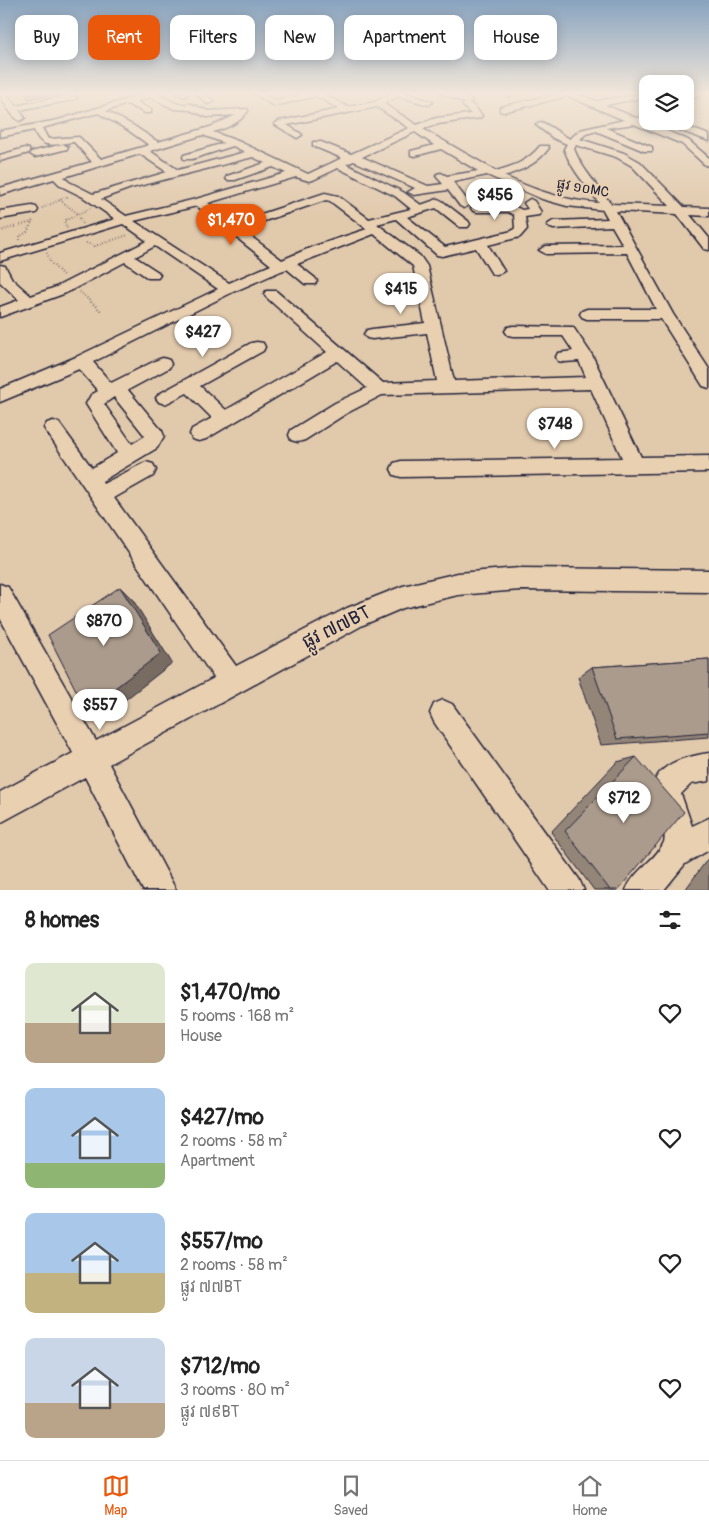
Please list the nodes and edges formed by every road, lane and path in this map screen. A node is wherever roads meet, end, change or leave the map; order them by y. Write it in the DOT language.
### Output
graph roads {
  1 [pos="40,135"];
  2 [pos="140,135"];
  3 [pos="195,135"];
  4 [pos="211,135"];
  5 [pos="403,135"];
  6 [pos="424,135"];
  7 [pos="554,135"];
  8 [pos="579,135"];
  9 [pos="613,135"];
  10 [pos="668,135"];
  11 [pos="233,142"];
  12 [pos="79,143"];
  13 [pos="317,144"];
  14 [pos="572,144"];
  15 [pos="157,146"];
  16 [pos="446,148"];
  17 [pos="648,149"];
  18 [pos="143,151"];
  19 [pos="255,153"];
  20 [pos="415,153"];
  21 [pos="188,157"];
  22 [pos="0,158"];
  23 [pos="353,158"];
  24 [pos="432,161"];
  25 [pos="99,163"];
  26 [pos="709,163"];
  27 [pos="274,164"];
  28 [pos="337,164"];
  29 [pos="120,165"];
  30 [pos="492,173"];
  31 [pos="177,174"];
  32 [pos="296,174"];
  33 [pos="56,176"];
  34 [pos="231,178"];
  35 [pos="445,180"];
  36 [pos="140,183"];
  37 [pos="313,185"];
  38 [pos="426,190"];
  39 [pos="80,191"];
  40 [pos="0,192"];
  41 [pos="401,195"];
  42 [pos="329,197"];
  43 [pos="60,200"];
  44 [pos="97,201"];
  45 [pos="199,202"];
  46 [pos="530,203"];
  47 [pos="464,204"];
  48 [pos="477,208"];
  49 [pos="608,208"];
  50 [pos="420,209"];
  51 [pos="680,210"];
  52 [pos="709,212"];
  53 [pos="77,214"];
  54 [pos="0,215"];
  55 [pos="519,215"];
  56 [pos="32,216"];
  57 [pos="399,216"];
  58 [pos="124,220"];
  59 [pos="616,222"];
  60 [pos="553,225"];
  61 [pos="370,227"];
  62 [pos="231,228"];
  63 [pos="0,231"];
  64 [pos="141,231"];
  65 [pos="79,234"];
  66 [pos="156,241"];
  67 [pos="480,243"];
  68 [pos="709,246"];
  69 [pos="632,249"];
  70 [pos="546,250"];
  71 [pos="124,256"];
  72 [pos="0,257"];
  73 [pos="285,265"];
  74 [pos="0,269"];
  75 [pos="497,272"];
  76 [pos="153,275"];
  77 [pos="310,281"];
  78 [pos="228,289"];
  79 [pos="271,294"];
  80 [pos="28,301"];
  81 [pos="0,312"];
  82 [pos="587,314"];
  83 [pos="666,314"];
  84 [pos="434,327"];
  85 [pos="513,331"];
  86 [pos="372,334"];
  87 [pos="257,347"];
  88 [pos="339,353"];
  89 [pos="584,355"];
  90 [pos="564,357"];
  91 [pos="82,361"];
  92 [pos="163,364"];
  93 [pos="709,382"];
  94 [pos="595,383"];
  95 [pos="188,384"];
  96 [pos="447,387"];
  97 [pos="379,389"];
  98 [pos="112,390"];
  99 [pos="0,396"];
  100 [pos="165,398"];
  101 [pos="225,420"];
  102 [pos="53,428"];
  103 [pos="199,434"];
  104 [pos="298,435"];
  105 [pos="129,455"];
  106 [pos="709,464"];
  107 [pos="635,466"];
  108 [pos="401,469"];
  109 [pos="146,470"];
  110 [pos="95,487"];
  111 [pos="709,581"];
  112 [pos="0,595"];
  113 [pos="231,682"];
  114 [pos="443,713"];
  115 [pos="91,759"];
  116 [pos="709,766"];
  117 [pos="0,808"];
  118 [pos="709,833"];
  119 [pos="676,852"];
  120 [pos="160,890"];
  121 [pos="568,890"];
  122 [pos="642,890"];
  1 -- 12 [label="street"];
  2 -- 15 [label="street"];
  3 -- 15 [label="street"];
  4 -- 11 [label="street"];
  5 -- 23 [label="street"];
  6 -- 16 [label="street, ផ្លូវ ១០MC"];
  7 -- 14 [label="street"];
  8 -- 14 [label="street"];
  9 -- 17 [label="street"];
  10 -- 26 [label="street"];
  11 -- 19 [label="street"];
  11 -- 21 [label="street"];
  12 -- 22 [label="street"];
  12 -- 25 [label="street"];
  13 -- 23 [label="street"];
  14 -- 30 [label="street"];
  14 -- 49 [label="street"];
  14 -- 51 [label="street"];
  15 -- 18 [label="street"];
  16 -- 20 [label="street"];
  16 -- 24 [label="street"];
  16 -- 30 [label="street, ផ្លូវ ១០MC"];
  18 -- 29 [label="street"];
  18 -- 31 [label="street"];
  19 -- 27 [label="street"];
  19 -- 31 [label="street"];
  23 -- 28 [label="street"];
  23 -- 38 [label="street"];
  25 -- 29 [label="street"];
  25 -- 33 [label="street"];
  27 -- 32 [label="street"];
  27 -- 34 [label="street"];
  28 -- 32 [label="street"];
  28 -- 41 [label="street"];
  29 -- 36 [label="street"];
  30 -- 35 [label="street"];
  30 -- 49 [label="street, ផ្លូវ ១០MC"];
  31 -- 36 [label="street"];
  32 -- 45 [label="street"];
  33 -- 39 [label="street"];
  33 -- 40 [label="street"];
  35 -- 38 [label="street"];
  35 -- 47 [label="street"];
  36 -- 44 [label="street"];
  37 -- 42 [label="street"];
  38 -- 41 [label="street"];
  39 -- 43 [label="path"];
  39 -- 44 [label="street"];
  41 -- 50 [label="street"];
  42 -- 61 [label="street"];
  42 -- 62 [label="street"];
  43 -- 53 [label="path"];
  43 -- 56 [label="path"];
  44 -- 53 [label="path"];
  44 -- 58 [label="street"];
  45 -- 58 [label="street"];
  45 -- 62 [label="street"];
  46 -- 55 [label="street"];
  48 -- 55 [label="street"];
  49 -- 51 [label="street, ផ្លូវ ១០MC"];
  49 -- 59 [label="street"];
  50 -- 55 [label="street"];
  50 -- 57 [label="street"];
  51 -- 52 [label="street, ផ្លូវ ១០MC"];
  51 -- 68 [label="street"];
  53 -- 65 [label="path"];
  53 -- 65 [label="path"];
  54 -- 56 [label="street"];
  55 -- 67 [label="street"];
  56 -- 63 [label="path"];
  57 -- 61 [label="street"];
  57 -- 67 [label="street"];
  58 -- 64 [label="street"];
  58 -- 65 [label="street"];
  59 -- 60 [label="street"];
  59 -- 69 [label="street"];
  61 -- 73 [label="street"];
  61 -- 84 [label="street"];
  62 -- 73 [label="street"];
  64 -- 65 [label="path"];
  64 -- 66 [label="street"];
  65 -- 72 [label="street"];
  66 -- 71 [label="street"];
  66 -- 78 [label="street"];
  67 -- 75 [label="street"];
  69 -- 70 [label="street"];
  69 -- 83 [label="street"];
  71 -- 76 [label="street"];
  71 -- 80 [label="street"];
  73 -- 77 [label="street"];
  73 -- 78 [label="street"];
  74 -- 80 [label="street"];
  78 -- 91 [label="street"];
  79 -- 88 [label="street"];
  80 -- 81 [label="street"];
  82 -- 83 [label="street"];
  83 -- 93 [label="street"];
  84 -- 86 [label="street"];
  84 -- 96 [label="street"];
  85 -- 89 [label="street"];
  87 -- 95 [label="street"];
  88 -- 97 [label="street"];
  88 -- 101 [label="street"];
  89 -- 90 [label="street"];
  89 -- 94 [label="street"];
  91 -- 98 [label="street"];
  91 -- 99 [label="street"];
  92 -- 98 [label="street"];
  94 -- 96 [label="street"];
  94 -- 107 [label="street"];
  95 -- 100 [label="street"];
  95 -- 101 [label="street"];
  96 -- 97 [label="street"];
  97 -- 104 [label="street"];
  98 -- 105 [label="street"];
  98 -- 105 [label="street"];
  101 -- 103 [label="street"];
  102 -- 110 [label="street"];
  105 -- 110 [label="street"];
  106 -- 107 [label="street"];
  107 -- 108 [label="street"];
  109 -- 110 [label="street"];
  110 -- 113 [label="street"];
  111 -- 113 [label="street, ផ្លូវ ៧៧BT"];
  112 -- 115 [label="street"];
  113 -- 115 [label="street, ផ្លូវ ៧៧BT"];
  114 -- 121 [label="street"];
  115 -- 117 [label="street, ផ្លូវ ៧៧BT"];
  115 -- 120 [label="street"];
  116 -- 119 [label="street"];
  118 -- 119 [label="street"];
  119 -- 122 [label="street"];
}
